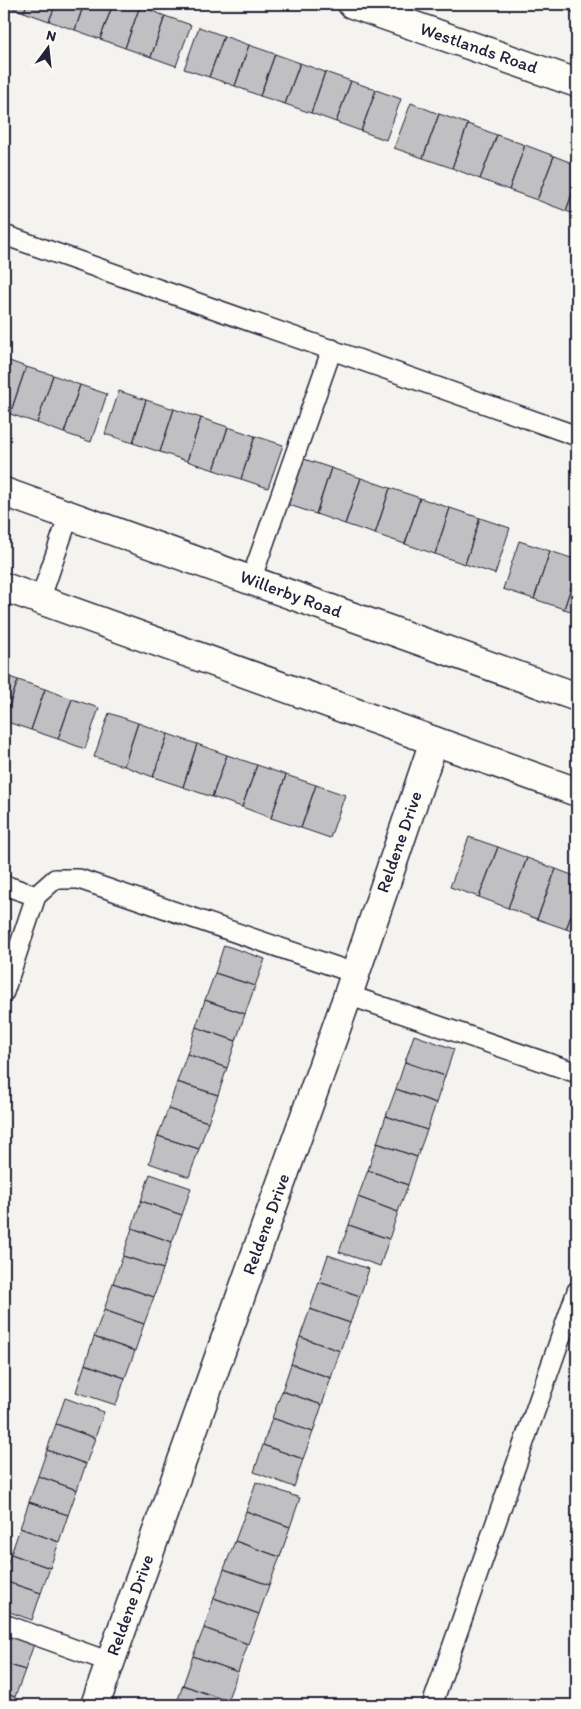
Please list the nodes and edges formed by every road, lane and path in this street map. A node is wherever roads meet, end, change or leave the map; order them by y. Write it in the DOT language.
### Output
graph roads {
  1 [pos="352,4"];
  2 [pos="577,83"];
  3 [pos="4,235"];
  4 [pos="332,349"];
  5 [pos="577,436"];
  6 [pos="4,492"];
  7 [pos="69,515"];
  8 [pos="251,580"];
  9 [pos="4,587"];
  10 [pos="40,600"];
  11 [pos="577,697"];
  12 [pos="434,741"];
  13 [pos="577,792"];
  14 [pos="4,885"];
  15 [pos="36,896"];
  16 [pos="351,984"];
  17 [pos="4,992"];
  18 [pos="577,1073"];
  19 [pos="577,1291"];
  20 [pos="4,1624"];
  21 [pos="110,1662"];
  22 [pos="95,1705"];
  23 [pos="432,1705"];
  1 -- 2 [label="street, Westlands Road"];
  3 -- 4 [label="lane"];
  4 -- 5 [label="lane"];
  4 -- 8 [label="lane"];
  6 -- 7 [label="street, Willerby Road"];
  7 -- 8 [label="street, Willerby Road"];
  7 -- 10 [label="lane"];
  8 -- 11 [label="street, Willerby Road"];
  9 -- 10 [label="street"];
  10 -- 12 [label="street"];
  12 -- 13 [label="street"];
  12 -- 16 [label="street, Reldene Drive"];
  14 -- 15 [label="lane"];
  15 -- 16 [label="lane"];
  15 -- 17 [label="lane"];
  16 -- 18 [label="lane"];
  16 -- 21 [label="street, Reldene Drive"];
  19 -- 23 [label="lane"];
  20 -- 21 [label="lane"];
  21 -- 22 [label="street, Reldene Drive"];
}
